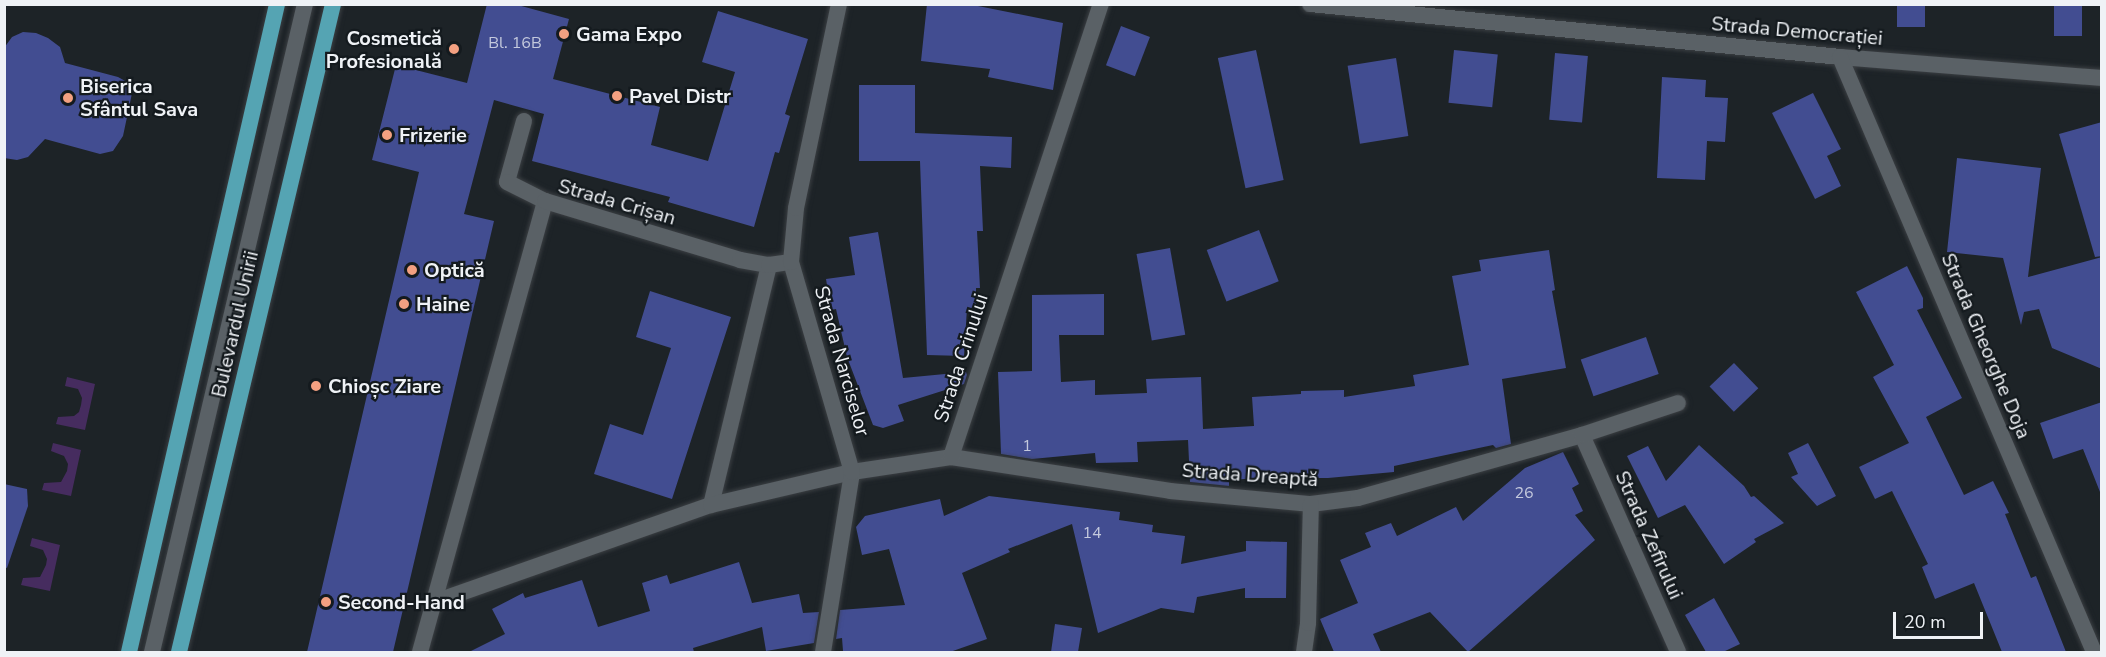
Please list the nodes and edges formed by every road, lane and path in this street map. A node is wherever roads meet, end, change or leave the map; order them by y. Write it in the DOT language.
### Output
graph roads {
  1 [pos="277,4"];
  2 [pos="305,4"];
  3 [pos="333,4"];
  4 [pos="839,4"];
  5 [pos="1101,4"];
  6 [pos="1310,4"];
  7 [pos="1353,7"];
  8 [pos="1840,57"];
  9 [pos="2102,78"];
  10 [pos="524,121"];
  11 [pos="545,201"];
  12 [pos="791,262"];
  13 [pos="769,266"];
  14 [pos="1678,403"];
  15 [pos="1582,435"];
  16 [pos="951,457"];
  17 [pos="852,472"];
  18 [pos="1311,504"];
  19 [pos="711,505"];
  20 [pos="435,602"];
  21 [pos="129,652"];
  22 [pos="152,652"];
  23 [pos="179,652"];
  24 [pos="420,652"];
  25 [pos="823,652"];
  26 [pos="1304,652"];
  27 [pos="1678,652"];
  28 [pos="2094,652"];
  1 -- 21 [label="main road, Bulevardul Unirii"];
  2 -- 22 [label="street, Bulevardul Unirii"];
  3 -- 23 [label="main road, Bulevardul Unirii"];
  4 -- 12 [label="street"];
  5 -- 16 [label="street, Strada Crinului"];
  6 -- 7 [label="street, Strada Democrației"];
  7 -- 8 [label="street, Strada Democrației"];
  8 -- 9 [label="street, Strada Democrației"];
  8 -- 28 [label="street, Strada Gheorghe Doja"];
  10 -- 11 [label="street"];
  11 -- 13 [label="street, Strada Crișan"];
  11 -- 20 [label="street, Strada Crișan"];
  12 -- 13 [label="street, Strada Crișan"];
  12 -- 17 [label="street, Strada Narciselor"];
  13 -- 19 [label="street"];
  14 -- 15 [label="street, Strada Dreaptă"];
  15 -- 18 [label="street, Strada Dreaptă"];
  15 -- 27 [label="street, Strada Zefirului"];
  16 -- 17 [label="street"];
  16 -- 18 [label="street, Strada Dreaptă"];
  17 -- 19 [label="street"];
  17 -- 25 [label="street"];
  18 -- 26 [label="street"];
  19 -- 20 [label="street"];
  20 -- 24 [label="street, Strada Crișan"];
}
